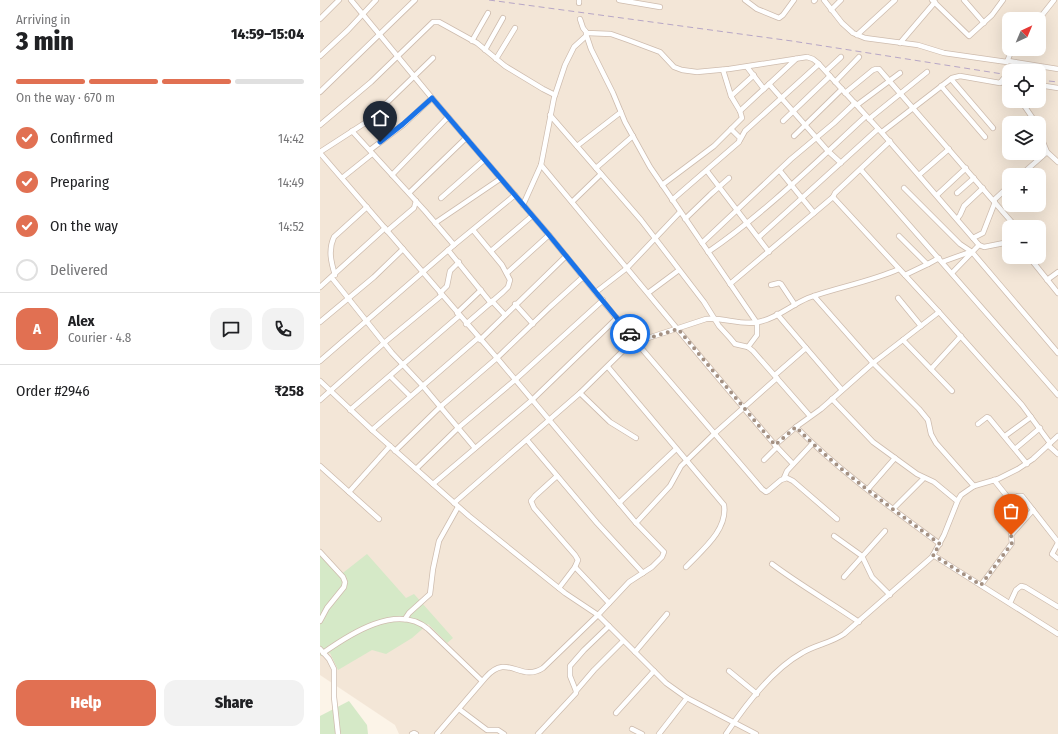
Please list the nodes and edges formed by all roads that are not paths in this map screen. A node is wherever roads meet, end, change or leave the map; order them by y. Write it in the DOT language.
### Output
graph roads {
  1 [pos="339,0"];
  2 [pos="351,0"];
  3 [pos="376,0"];
  4 [pos="415,0"];
  5 [pos="619,0"];
  6 [pos="794,0"];
  7 [pos="824,0"];
  8 [pos="841,0"];
  9 [pos="895,0"];
  10 [pos="964,0"];
  11 [pos="1003,0"];
  12 [pos="1054,0"];
  13 [pos="748,1"];
  14 [pos="934,1"];
  15 [pos="660,7"];
  16 [pos="831,10"];
  17 [pos="1045,12"];
  18 [pos="488,13"];
  19 [pos="364,14"];
  20 [pos="503,18"];
  21 [pos="320,19"];
  22 [pos="580,19"];
  23 [pos="984,23"];
  24 [pos="515,28"];
  25 [pos="585,31"];
  26 [pos="380,34"];
  27 [pos="857,35"];
  28 [pos="586,36"];
  29 [pos="472,41"];
  30 [pos="900,43"];
  31 [pos="485,50"];
  32 [pos="320,56"];
  33 [pos="398,56"];
  34 [pos="1009,56"];
  35 [pos="840,57"];
  36 [pos="859,57"];
  37 [pos="433,58"];
  38 [pos="496,59"];
  39 [pos="796,59"];
  40 [pos="1008,60"];
  41 [pos="819,64"];
  42 [pos="747,67"];
  43 [pos="1058,69"];
  44 [pos="723,70"];
  45 [pos="826,71"];
  46 [pos="927,72"];
  47 [pos="900,73"];
  48 [pos="415,76"];
  49 [pos="754,76"];
  50 [pos="830,76"];
  51 [pos="951,79"];
  52 [pos="889,81"];
  53 [pos="835,82"];
  54 [pos="1002,82"];
  55 [pos="769,84"];
  56 [pos="941,86"];
  57 [pos="1046,86"];
  58 [pos="1058,88"];
  59 [pos="764,89"];
  60 [pos="843,91"];
  61 [pos="320,92"];
  62 [pos="901,94"];
  63 [pos="555,95"];
  64 [pos="731,96"];
  65 [pos="432,98"];
  66 [pos="782,99"];
  67 [pos="856,104"];
  68 [pos="913,108"];
  69 [pos="740,111"];
  70 [pos="621,112"];
  71 [pos="793,112"];
  72 [pos="550,115"];
  73 [pos="448,117"];
  74 [pos="868,117"];
  75 [pos="783,121"];
  76 [pos="320,125"];
  77 [pos="805,126"];
  78 [pos="993,128"];
  79 [pos="731,129"];
  80 [pos="352,131"];
  81 [pos="880,131"];
  82 [pos="633,136"];
  83 [pos="794,136"];
  84 [pos="984,137"];
  85 [pos="466,138"];
  86 [pos="816,138"];
  87 [pos="740,140"];
  88 [pos="890,142"];
  89 [pos="577,146"];
  90 [pos="949,149"];
  91 [pos="828,151"];
  92 [pos="320,152"];
  93 [pos="371,152"];
  94 [pos="1047,152"];
  95 [pos="322,159"];
  96 [pos="484,160"];
  97 [pos="1058,162"];
  98 [pos="841,164"];
  99 [pos="541,165"];
  100 [pos="596,168"];
  101 [pos="966,168"];
  102 [pos="1030,168"];
  103 [pos="861,170"];
  104 [pos="707,171"];
  105 [pos="780,171"];
  106 [pos="601,174"];
  107 [pos="392,175"];
  108 [pos="919,175"];
  109 [pos="342,178"];
  110 [pos="729,178"];
  111 [pos="974,178"];
  112 [pos="500,179"];
  113 [pos="662,185"];
  114 [pos="791,185"];
  115 [pos="720,187"];
  116 [pos="904,188"];
  117 [pos="983,188"];
  118 [pos="409,193"];
  119 [pos="1002,193"];
  120 [pos="957,194"];
  121 [pos="514,195"];
  122 [pos="937,195"];
  123 [pos="833,197"];
  124 [pos="441,198"];
  125 [pos="802,198"];
  126 [pos="672,200"];
  127 [pos="416,201"];
  128 [pos="994,201"];
  129 [pos="572,202"];
  130 [pos="523,205"];
  131 [pos="367,207"];
  132 [pos="737,210"];
  133 [pos="680,212"];
  134 [pos="814,213"];
  135 [pos="532,216"];
  136 [pos="685,219"];
  137 [pos="957,219"];
  138 [pos="1010,220"];
  139 [pos="436,223"];
  140 [pos="748,223"];
  141 [pos="386,230"];
  142 [pos="473,230"];
  143 [pos="549,235"];
  144 [pos="899,236"];
  145 [pos="759,237"];
  146 [pos="654,238"];
  147 [pos="973,238"];
  148 [pos="702,243"];
  149 [pos="1002,243"];
  150 [pos="454,245"];
  151 [pos="979,245"];
  152 [pos="403,249"];
  153 [pos="448,250"];
  154 [pos="490,252"];
  155 [pos="708,252"];
  156 [pos="769,252"];
  157 [pos="972,252"];
  158 [pos="566,256"];
  159 [pos="941,260"];
  160 [pos="459,262"];
  161 [pos="928,264"];
  162 [pos="1034,264"];
  163 [pos="627,268"];
  164 [pos="899,269"];
  165 [pos="679,270"];
  166 [pos="423,272"];
  167 [pos="1058,272"];
  168 [pos="507,273"];
  169 [pos="952,273"];
  170 [pos="905,275"];
  171 [pos="333,276"];
  172 [pos="583,276"];
  173 [pos="1047,280"];
  174 [pos="730,284"];
  175 [pos="772,285"];
  176 [pos="320,287"];
  177 [pos="481,290"];
  178 [pos="596,292"];
  179 [pos="648,293"];
  180 [pos="1058,293"];
  181 [pos="441,294"];
  182 [pos="814,296"];
  183 [pos="348,298"];
  184 [pos="898,298"];
  185 [pos="603,300"];
  186 [pos="492,302"];
  187 [pos="515,304"];
  188 [pos="795,305"];
  189 [pos="940,312"];
  190 [pos="458,314"];
  191 [pos="778,314"];
  192 [pos="504,315"];
  193 [pos="617,318"];
  194 [pos="714,318"];
  195 [pos="366,320"];
  196 [pos="320,322"];
  197 [pos="757,323"];
  198 [pos="466,324"];
  199 [pos="533,324"];
  200 [pos="921,326"];
  201 [pos="678,329"];
  202 [pos="961,336"];
  203 [pos="479,339"];
  204 [pos="902,340"];
  205 [pos="635,341"];
  206 [pos="384,343"];
  207 [pos="748,347"];
  208 [pos="806,348"];
  209 [pos="1058,353"];
  210 [pos="497,358"];
  211 [pos="320,361"];
  212 [pos="873,362"];
  213 [pos="403,365"];
  214 [pos="608,367"];
  215 [pos="932,369"];
  216 [pos="390,376"];
  217 [pos="776,376"];
  218 [pos="515,380"];
  219 [pos="320,381"];
  220 [pos="422,385"];
  221 [pos="842,390"];
  222 [pos="329,391"];
  223 [pos="952,391"];
  224 [pos="580,393"];
  225 [pos="1058,395"];
  226 [pos="410,396"];
  227 [pos="832,399"];
  228 [pos="320,400"];
  229 [pos="532,400"];
  230 [pos="440,407"];
  231 [pos="743,407"];
  232 [pos="350,410"];
  233 [pos="810,416"];
  234 [pos="1031,417"];
  235 [pos="549,421"];
  236 [pos="978,424"];
  237 [pos="796,427"];
  238 [pos="458,428"];
  239 [pos="1040,428"];
  240 [pos="372,430"];
  241 [pos="714,434"];
  242 [pos="1005,436"];
  243 [pos="1058,436"];
  244 [pos="636,438"];
  245 [pos="527,440"];
  246 [pos="812,444"];
  247 [pos="1049,444"];
  248 [pos="390,446"];
  249 [pos="776,446"];
  250 [pos="475,448"];
  251 [pos="676,449"];
  252 [pos="1015,449"];
  253 [pos="395,451"];
  254 [pos="1058,454"];
  255 [pos="895,458"];
  256 [pos="764,460"];
  257 [pos="686,461"];
  258 [pos="793,464"];
  259 [pos="1027,464"];
  260 [pos="320,466"];
  261 [pos="416,469"];
  262 [pos="557,476"];
  263 [pos="784,478"];
  264 [pos="924,478"];
  265 [pos="994,480"];
  266 [pos="433,484"];
  267 [pos="974,486"];
  268 [pos="868,489"];
  269 [pos="349,492"];
  270 [pos="957,501"];
  271 [pos="619,503"];
  272 [pos="456,505"];
  273 [pos="893,508"];
  274 [pos="1033,510"];
  275 [pos="379,519"];
  276 [pos="837,519"];
  277 [pos="636,523"];
  278 [pos="885,531"];
  279 [pos="834,536"];
  280 [pos="1058,543"];
  281 [pos="940,544"];
  282 [pos="320,552"];
  283 [pos="933,555"];
  284 [pos="862,556"];
  285 [pos="1058,559"];
  286 [pos="772,564"];
  287 [pos="686,566"];
  288 [pos="575,567"];
  289 [pos="642,573"];
  290 [pos="844,577"];
  291 [pos="981,585"];
  292 [pos="558,588"];
  293 [pos="890,595"];
  294 [pos="609,603"];
  295 [pos="1010,603"];
  296 [pos="1058,607"];
  297 [pos="667,614"];
  298 [pos="598,615"];
  299 [pos="405,619"];
  300 [pos="320,621"];
  301 [pos="859,622"];
  302 [pos="609,626"];
  303 [pos="1058,634"];
  304 [pos="623,641"];
  305 [pos="322,651"];
  306 [pos="635,652"];
  307 [pos="654,671"];
  308 [pos="729,671"];
  309 [pos="482,681"];
  310 [pos="576,691"];
  311 [pos="757,694"];
  312 [pos="687,698"];
  313 [pos="459,709"];
  314 [pos="616,713"];
  315 [pos="734,722"];
  316 [pos="632,729"];
  317 [pos="338,734"];
  318 [pos="412,734"];
  319 [pos="416,734"];
  320 [pos="437,734"];
  321 [pos="504,734"];
  322 [pos="538,734"];
  323 [pos="642,734"];
  324 [pos="658,734"];
  325 [pos="726,734"];
  326 [pos="756,734"];
  1 -- 21 [label="street"];
  2 -- 19 [label="street"];
  3 -- 19 [label="street"];
  4 -- 26 [label="street"];
  5 -- 15 [label="street"];
  6 -- 13 [label="street"];
  7 -- 16 [label="street"];
  8 -- 16 [label="street"];
  9 -- 27 [label="street"];
  10 -- 23 [label="street"];
  11 -- 23 [label="street"];
  12 -- 17 [label="street"];
  14 -- 23 [label="street"];
  14 -- 30 [label="street"];
  16 -- 27 [label="street"];
  18 -- 29 [label="street"];
  19 -- 26 [label="street"];
  19 -- 32 [label="street"];
  20 -- 31 [label="street"];
  22 -- 25 [label="street"];
  24 -- 38 [label="street"];
  25 -- 28 [label="street"];
  25 -- 44 [label="street"];
  26 -- 33 [label="street"];
  26 -- 61 [label="street"];
  27 -- 30 [label="street"];
  28 -- 63 [label="street"];
  28 -- 70 [label="street"];
  29 -- 31 [label="street"];
  29 -- 33 [label="street"];
  30 -- 40 [label="street"];
  31 -- 38 [label="street"];
  33 -- 48 [label="street"];
  33 -- 76 [label="street"];
  34 -- 40 [label="street"];
  35 -- 45 [label="street"];
  36 -- 53 [label="street"];
  37 -- 48 [label="street"];
  38 -- 63 [label="street"];
  39 -- 41 [label="street"];
  39 -- 42 [label="street"];
  39 -- 55 [label="street"];
  40 -- 43 [label="street"];
  41 -- 45 [label="street"];
  41 -- 66 [label="street"];
  42 -- 44 [label="street"];
  42 -- 49 [label="street"];
  44 -- 64 [label="street"];
  45 -- 50 [label="street"];
  46 -- 62 [label="street"];
  47 -- 52 [label="street"];
  48 -- 65 [label="street"];
  48 -- 80 [label="street"];
  49 -- 59 [label="street"];
  49 -- 64 [label="street"];
  50 -- 53 [label="street"];
  50 -- 71 [label="street"];
  51 -- 54 [label="street"];
  51 -- 56 [label="street"];
  51 -- 78 [label="street"];
  52 -- 60 [label="street"];
  52 -- 62 [label="street"];
  52 -- 67 [label="street"];
  53 -- 60 [label="street"];
  55 -- 59 [label="street"];
  55 -- 66 [label="street"];
  56 -- 68 [label="street"];
  56 -- 84 [label="street"];
  57 -- 58 [label="street"];
  59 -- 69 [label="street"];
  60 -- 67 [label="street"];
  60 -- 77 [label="street"];
  62 -- 68 [label="street"];
  62 -- 74 [label="street"];
  63 -- 72 [label="street"];
  64 -- 69 [label="street"];
  65 -- 73 [label="street"];
  65 -- 93 [label="street"];
  66 -- 71 [label="street"];
  66 -- 87 [label="street"];
  67 -- 74 [label="street"];
  67 -- 86 [label="street"];
  68 -- 81 [label="street"];
  68 -- 90 [label="street"];
  69 -- 79 [label="street"];
  70 -- 82 [label="street"];
  70 -- 89 [label="street"];
  71 -- 75 [label="street"];
  71 -- 77 [label="street"];
  72 -- 89 [label="street"];
  72 -- 99 [label="street"];
  73 -- 85 [label="street"];
  73 -- 107 [label="street"];
  74 -- 81 [label="street"];
  74 -- 91 [label="street"];
  77 -- 83 [label="street"];
  77 -- 86 [label="street"];
  79 -- 87 [label="street"];
  79 -- 113 [label="street"];
  80 -- 92 [label="street"];
  80 -- 93 [label="street"];
  81 -- 88 [label="street"];
  81 -- 98 [label="street"];
  82 -- 100 [label="street"];
  82 -- 113 [label="street"];
  85 -- 96 [label="street"];
  85 -- 118 [label="street"];
  86 -- 91 [label="street"];
  86 -- 105 [label="street"];
  87 -- 104 [label="street"];
  88 -- 103 [label="street"];
  88 -- 108 [label="street"];
  89 -- 100 [label="street"];
  90 -- 101 [label="street"];
  90 -- 108 [label="street"];
  91 -- 98 [label="street"];
  91 -- 114 [label="street"];
  92 -- 95 [label="street"];
  93 -- 107 [label="street"];
  93 -- 109 [label="street"];
  94 -- 97 [label="street"];
  94 -- 102 [label="street"];
  95 -- 109 [label="street"];
  96 -- 112 [label="street"];
  96 -- 124 [label="street"];
  98 -- 125 [label="street"];
  99 -- 129 [label="street"];
  99 -- 130 [label="street"];
  100 -- 106 [label="street"];
  101 -- 111 [label="street"];
  101 -- 122 [label="street"];
  103 -- 123 [label="street"];
  103 -- 159 [label="street"];
  104 -- 115 [label="street"];
  104 -- 126 [label="street"];
  105 -- 114 [label="street"];
  105 -- 132 [label="street"];
  106 -- 129 [label="street"];
  106 -- 146 [label="street"];
  107 -- 118 [label="street"];
  108 -- 122 [label="street"];
  109 -- 131 [label="street"];
  110 -- 115 [label="street"];
  111 -- 117 [label="street"];
  111 -- 120 [label="street"];
  112 -- 121 [label="street"];
  112 -- 139 [label="street"];
  113 -- 126 [label="street"];
  114 -- 125 [label="street"];
  114 -- 140 [label="street"];
  115 -- 132 [label="street"];
  115 -- 136 [label="street"];
  116 -- 157 [label="street"];
  117 -- 128 [label="street"];
  117 -- 137 [label="street"];
  118 -- 127 [label="street"];
  119 -- 128 [label="street"];
  121 -- 130 [label="street"];
  121 -- 142 [label="street"];
  122 -- 137 [label="street"];
  123 -- 134 [label="street"];
  123 -- 164 [label="street"];
  125 -- 134 [label="street"];
  125 -- 145 [label="street"];
  126 -- 133 [label="street"];
  127 -- 139 [label="street"];
  127 -- 141 [label="street"];
  128 -- 138 [label="street"];
  128 -- 147 [label="street"];
  129 -- 163 [label="street"];
  130 -- 135 [label="street"];
  131 -- 141 [label="street"];
  131 -- 171 [label="street"];
  132 -- 140 [label="street"];
  132 -- 148 [label="street"];
  133 -- 136 [label="street"];
  133 -- 146 [label="street"];
  134 -- 156 [label="street"];
  135 -- 143 [label="street"];
  135 -- 154 [label="street"];
  136 -- 148 [label="street"];
  137 -- 147 [label="street"];
  139 -- 150 [label="street"];
  140 -- 145 [label="street"];
  140 -- 155 [label="street"];
  141 -- 152 [label="street"];
  141 -- 171 [label="street"];
  142 -- 150 [label="street"];
  142 -- 154 [label="street"];
  143 -- 158 [label="street"];
  143 -- 168 [label="street"];
  144 -- 161 [label="street"];
  145 -- 156 [label="street"];
  146 -- 163 [label="street"];
  146 -- 165 [label="street"];
  147 -- 151 [label="street"];
  148 -- 155 [label="street"];
  149 -- 151 [label="street"];
  150 -- 153 [label="street"];
  151 -- 157 [label="street"];
  152 -- 166 [label="street"];
  152 -- 183 [label="street"];
  153 -- 160 [label="street"];
  153 -- 166 [label="street"];
  154 -- 168 [label="street"];
  155 -- 174 [label="street"];
  156 -- 174 [label="street"];
  157 -- 159 [label="street"];
  157 -- 169 [label="street"];
  157 -- 209 [label="street"];
  158 -- 172 [label="street"];
  158 -- 187 [label="street"];
  159 -- 161 [label="street"];
  159 -- 169 [label="street"];
  160 -- 177 [label="street"];
  160 -- 181 [label="street"];
  161 -- 170 [label="street"];
  162 -- 173 [label="street"];
  163 -- 178 [label="street"];
  163 -- 179 [label="street"];
  164 -- 170 [label="street"];
  164 -- 182 [label="street"];
  165 -- 179 [label="street"];
  165 -- 194 [label="street"];
  166 -- 181 [label="street"];
  166 -- 195 [label="street"];
  167 -- 173 [label="street"];
  168 -- 186 [label="street"];
  169 -- 225 [label="street"];
  170 -- 189 [label="street"];
  171 -- 176 [label="street"];
  171 -- 183 [label="street"];
  172 -- 178 [label="street"];
  172 -- 199 [label="street"];
  173 -- 180 [label="street"];
  174 -- 197 [label="street"];
  175 -- 188 [label="street"];
  177 -- 186 [label="street"];
  177 -- 190 [label="street"];
  178 -- 185 [label="street"];
  179 -- 201 [label="street"];
  181 -- 190 [label="street"];
  181 -- 206 [label="street"];
  182 -- 188 [label="street"];
  182 -- 212 [label="street"];
  183 -- 195 [label="street"];
  183 -- 196 [label="street"];
  184 -- 200 [label="street"];
  185 -- 193 [label="street"];
  185 -- 218 [label="street"];
  186 -- 192 [label="street"];
  186 -- 198 [label="street"];
  187 -- 192 [label="street"];
  187 -- 199 [label="street"];
  188 -- 191 [label="street"];
  189 -- 200 [label="street"];
  189 -- 202 [label="street"];
  190 -- 198 [label="street"];
  190 -- 213 [label="street"];
  191 -- 197 [label="street"];
  191 -- 208 [label="street"];
  192 -- 203 [label="street"];
  193 -- 205 [label="street"];
  193 -- 229 [label="street"];
  194 -- 197 [label="street"];
  194 -- 201 [label="street"];
  194 -- 207 [label="street"];
  195 -- 206 [label="street"];
  195 -- 211 [label="street"];
  197 -- 207 [label="street"];
  198 -- 203 [label="street"];
  199 -- 210 [label="street"];
  200 -- 204 [label="street"];
  201 -- 205 [label="street"];
  201 -- 231 [label="street"];
  202 -- 215 [label="street"];
  202 -- 234 [label="street"];
  203 -- 210 [label="street"];
  203 -- 220 [label="street"];
  204 -- 212 [label="street"];
  204 -- 215 [label="street"];
  205 -- 214 [label="street"];
  205 -- 241 [label="street"];
  206 -- 213 [label="street"];
  206 -- 222 [label="street"];
  207 -- 217 [label="street"];
  208 -- 217 [label="street"];
  208 -- 221 [label="street"];
  210 -- 218 [label="street"];
  210 -- 230 [label="street"];
  212 -- 221 [label="street"];
  212 -- 267 [label="street"];
  213 -- 216 [label="street"];
  213 -- 220 [label="street"];
  214 -- 224 [label="street"];
  214 -- 251 [label="street"];
  215 -- 223 [label="street"];
  216 -- 226 [label="street"];
  216 -- 232 [label="street"];
  217 -- 231 [label="street"];
  217 -- 233 [label="street"];
  218 -- 229 [label="street"];
  218 -- 238 [label="street"];
  219 -- 222 [label="street"];
  220 -- 226 [label="street"];
  220 -- 230 [label="street"];
  221 -- 227 [label="street"];
  222 -- 228 [label="street"];
  222 -- 232 [label="street"];
  224 -- 235 [label="street"];
  224 -- 244 [label="street"];
  226 -- 240 [label="street"];
  227 -- 233 [label="street"];
  227 -- 255 [label="street"];
  229 -- 235 [label="street"];
  229 -- 250 [label="street"];
  230 -- 238 [label="street"];
  230 -- 253 [label="street"];
  231 -- 241 [label="street"];
  231 -- 249 [label="street"];
  232 -- 240 [label="street"];
  233 -- 237 [label="street"];
  234 -- 239 [label="street"];
  234 -- 242 [label="street"];
  235 -- 245 [label="street"];
  235 -- 271 [label="street"];
  236 -- 242 [label="street"];
  237 -- 246 [label="street"];
  237 -- 249 [label="street"];
  238 -- 250 [label="street"];
  238 -- 261 [label="street"];
  239 -- 247 [label="street"];
  239 -- 252 [label="street"];
  240 -- 248 [label="street"];
  241 -- 257 [label="street"];
  241 -- 263 [label="street"];
  242 -- 252 [label="street"];
  243 -- 247 [label="street"];
  245 -- 262 [label="street"];
  245 -- 272 [label="street"];
  246 -- 258 [label="street"];
  246 -- 268 [label="street"];
  247 -- 254 [label="street"];
  247 -- 259 [label="street"];
  248 -- 253 [label="street"];
  248 -- 269 [label="street"];
  249 -- 256 [label="street"];
  249 -- 258 [label="street"];
  250 -- 266 [label="street"];
  251 -- 257 [label="street"];
  251 -- 271 [label="street"];
  252 -- 259 [label="street"];
  253 -- 261 [label="street"];
  255 -- 264 [label="street"];
  255 -- 268 [label="street"];
  257 -- 277 [label="street"];
  257 -- 287 [label="street"];
  258 -- 263 [label="street"];
  259 -- 265 [label="street"];
  260 -- 269 [label="street"];
  261 -- 266 [label="street"];
  262 -- 288 [label="street"];
  262 -- 289 [label="street"];
  263 -- 276 [label="street"];
  264 -- 270 [label="street"];
  264 -- 273 [label="street"];
  265 -- 267 [label="street"];
  265 -- 274 [label="street"];
  266 -- 272 [label="street"];
  267 -- 270 [label="street"];
  268 -- 273 [label="street"];
  269 -- 275 [label="street"];
  270 -- 281 [label="street"];
  271 -- 277 [label="street"];
  272 -- 292 [label="street"];
  272 -- 299 [label="street"];
  273 -- 281 [label="street"];
  274 -- 280 [label="street"];
  274 -- 291 [label="street"];
  277 -- 289 [label="street"];
  278 -- 284 [label="street"];
  279 -- 284 [label="street"];
  280 -- 285 [label="street"];
  281 -- 283 [label="street"];
  282 -- 300 [label="street"];
  283 -- 291 [label="street"];
  283 -- 293 [label="street"];
  284 -- 290 [label="street"];
  284 -- 293 [label="street"];
  286 -- 301 [label="street"];
  288 -- 292 [label="street"];
  288 -- 294 [label="street"];
  289 -- 294 [label="street"];
  291 -- 295 [label="street"];
  292 -- 298 [label="street"];
  293 -- 301 [label="street"];
  294 -- 298 [label="street"];
  295 -- 296 [label="street"];
  295 -- 303 [label="street"];
  297 -- 306 [label="street"];
  298 -- 302 [label="street"];
  298 -- 309 [label="street"];
  299 -- 305 [label="street"];
  299 -- 309 [label="street"];
  301 -- 311 [label="street"];
  302 -- 304 [label="street"];
  302 -- 310 [label="street"];
  304 -- 306 [label="street"];
  304 -- 310 [label="street"];
  305 -- 317 [label="street"];
  306 -- 307 [label="street"];
  307 -- 312 [label="street"];
  307 -- 314 [label="street"];
  308 -- 311 [label="street"];
  309 -- 313 [label="street"];
  310 -- 322 [label="street"];
  311 -- 315 [label="street"];
  312 -- 315 [label="street"];
  312 -- 324 [label="street"];
  313 -- 320 [label="street"];
  313 -- 321 [label="street"];
  315 -- 325 [label="street"];
  315 -- 326 [label="street"];
  316 -- 323 [label="street"];
  318 -- 319 [label="street"];
}
